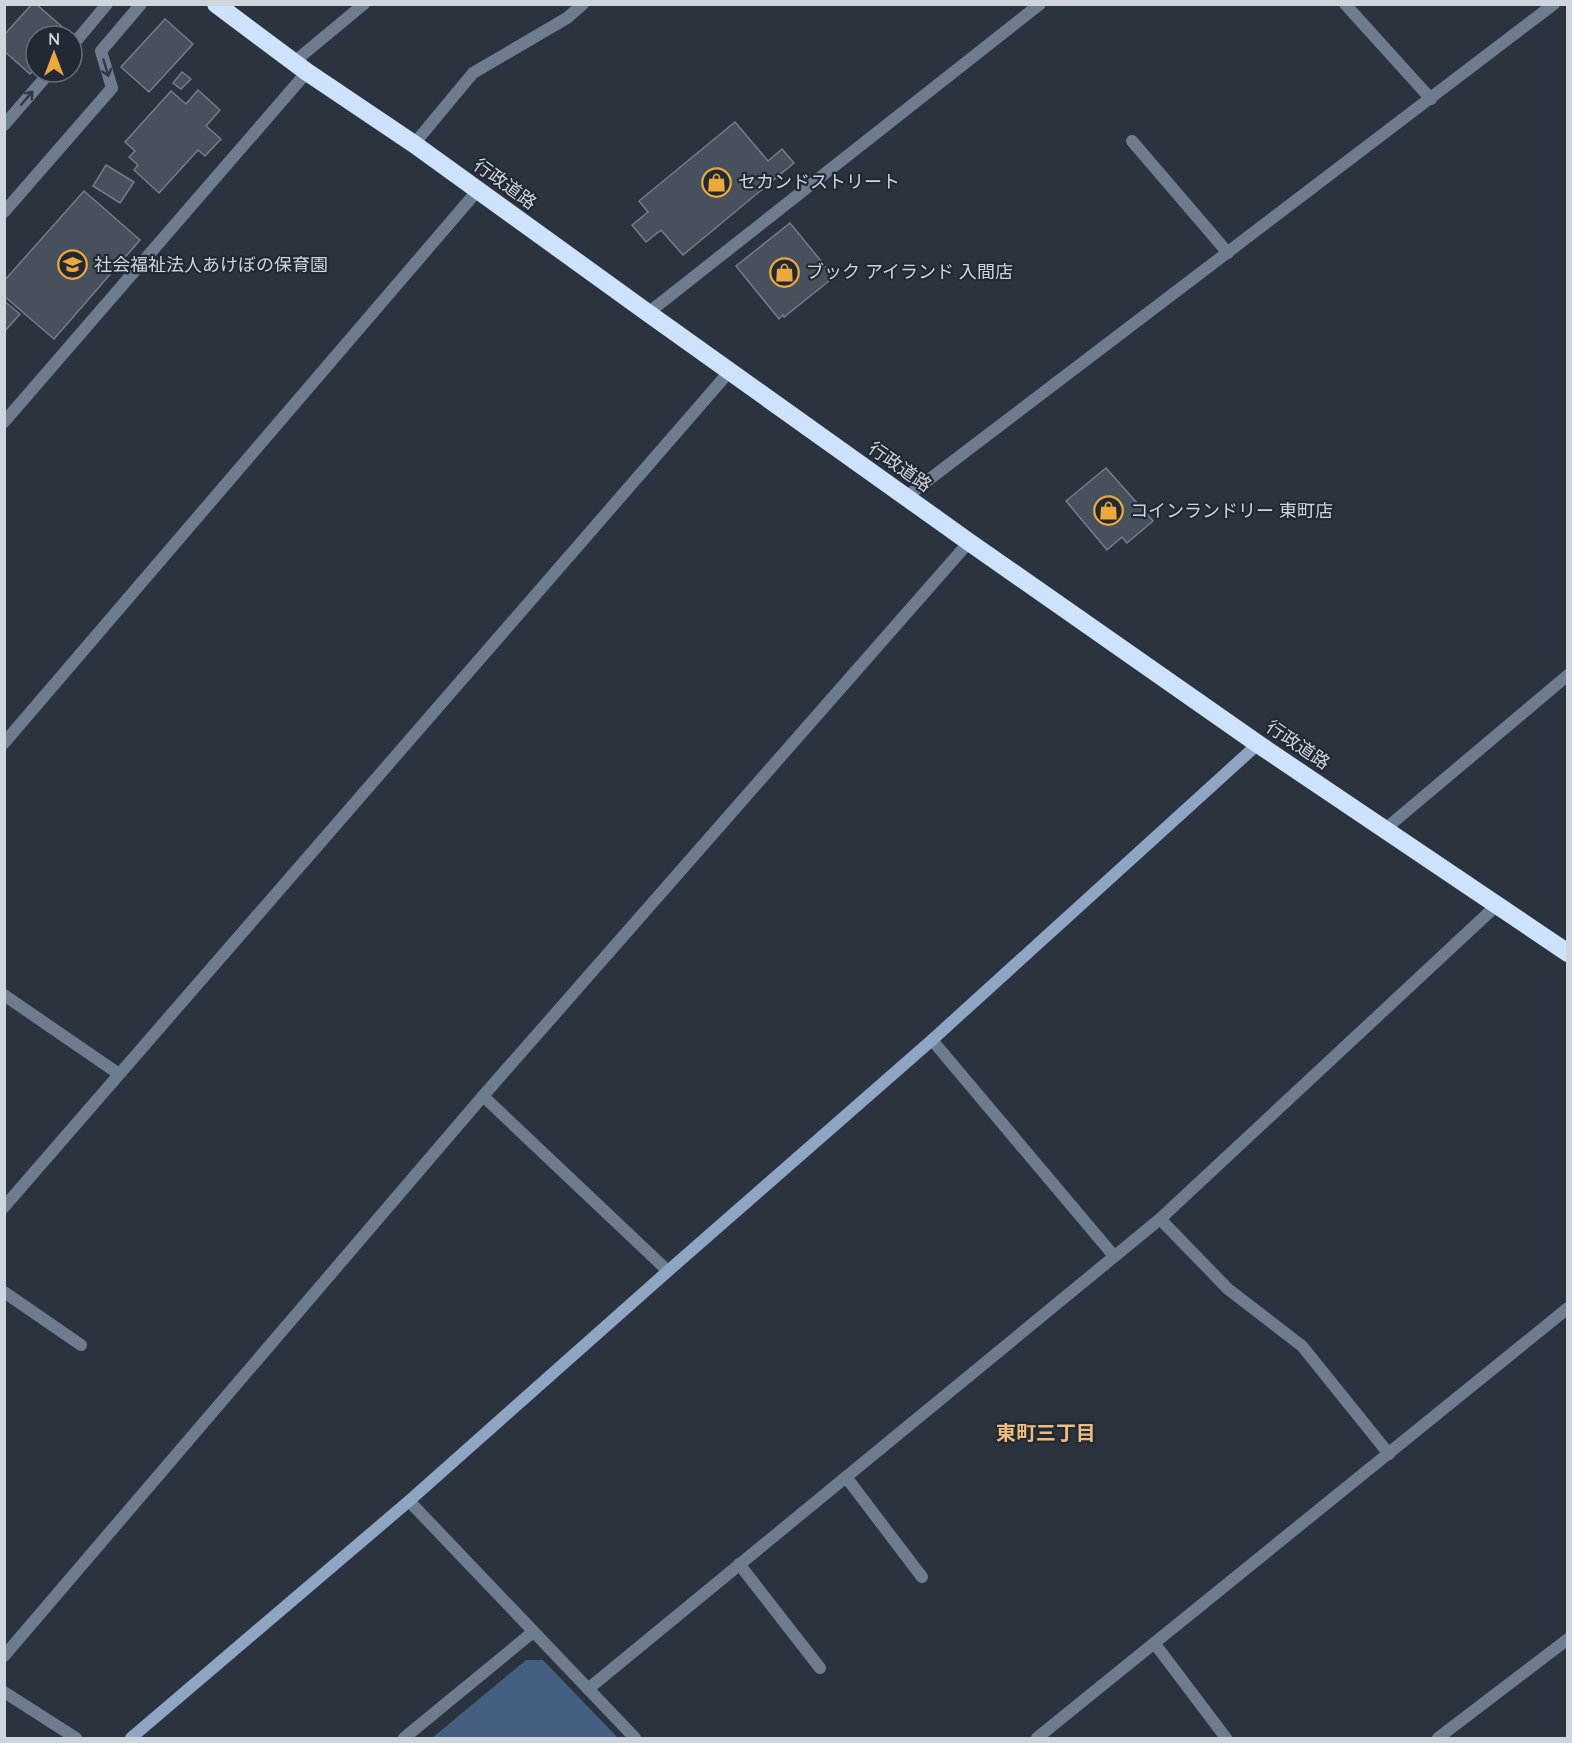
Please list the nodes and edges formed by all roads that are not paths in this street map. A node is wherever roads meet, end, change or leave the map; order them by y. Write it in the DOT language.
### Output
graph roads {
  1 [pos="107,4"];
  2 [pos="141,4"];
  3 [pos="216,4"];
  4 [pos="364,4"];
  5 [pos="583,4"];
  6 [pos="1040,4"];
  7 [pos="1345,4"];
  8 [pos="1554,4"];
  9 [pos="84,32"];
  10 [pos="301,67"];
  11 [pos="40,84"];
  12 [pos="1431,99"];
  13 [pos="4,125"];
  14 [pos="1132,141"];
  15 [pos="414,144"];
  16 [pos="478,190"];
  17 [pos="4,212"];
  18 [pos="1228,253"];
  19 [pos="648,313"];
  20 [pos="729,372"];
  21 [pos="4,422"];
  22 [pos="906,497"];
  23 [pos="969,542"];
  24 [pos="1568,675"];
  25 [pos="4,743"];
  26 [pos="1258,744"];
  27 [pos="1384,830"];
  28 [pos="1497,905"];
  29 [pos="1568,953"];
  30 [pos="4,995"];
  31 [pos="932,1040"];
  32 [pos="119,1074"];
  33 [pos="483,1096"];
  34 [pos="4,1207"];
  35 [pos="1160,1219"];
  36 [pos="1114,1256"];
  37 [pos="668,1271"];
  38 [pos="4,1292"];
  39 [pos="1568,1308"];
  40 [pos="81,1345"];
  41 [pos="1389,1454"];
  42 [pos="846,1477"];
  43 [pos="409,1501"];
  44 [pos="740,1564"];
  45 [pos="922,1577"];
  46 [pos="533,1632"];
  47 [pos="1568,1639"];
  48 [pos="1155,1644"];
  49 [pos="4,1656"];
  50 [pos="820,1668"];
  51 [pos="588,1689"];
  52 [pos="4,1692"];
  53 [pos="76,1738"];
  54 [pos="131,1738"];
  55 [pos="404,1738"];
  56 [pos="635,1738"];
  57 [pos="1039,1738"];
  58 [pos="1226,1738"];
  59 [pos="1438,1738"];
  1 -- 9 [label="street"];
  2 -- 17 [label="street, one-way"];
  3 -- 10 [label="highway, 行政道路"];
  4 -- 10 [label="street"];
  5 -- 15 [label="street"];
  6 -- 19 [label="street"];
  7 -- 12 [label="street"];
  8 -- 12 [label="street"];
  10 -- 15 [label="highway, 行政道路"];
  10 -- 21 [label="street"];
  13 -- 11 [label="street, one-way"];
  12 -- 18 [label="street"];
  14 -- 18 [label="street"];
  15 -- 16 [label="highway, 行政道路"];
  16 -- 19 [label="highway, 行政道路"];
  16 -- 25 [label="street"];
  18 -- 22 [label="street"];
  19 -- 20 [label="highway, 行政道路"];
  20 -- 22 [label="highway, 行政道路"];
  20 -- 32 [label="street"];
  22 -- 23 [label="highway, 行政道路"];
  23 -- 26 [label="highway, 行政道路"];
  23 -- 33 [label="street"];
  24 -- 27 [label="street"];
  26 -- 27 [label="highway, 行政道路"];
  26 -- 31 [label="street"];
  27 -- 28 [label="highway, 行政道路"];
  28 -- 29 [label="highway, 行政道路"];
  28 -- 35 [label="street"];
  30 -- 32 [label="street"];
  31 -- 36 [label="street"];
  31 -- 37 [label="street"];
  32 -- 34 [label="street"];
  33 -- 37 [label="street"];
  33 -- 49 [label="street"];
  35 -- 36 [label="street"];
  35 -- 41 [label="street"];
  36 -- 42 [label="street"];
  37 -- 43 [label="street"];
  38 -- 40 [label="street"];
  39 -- 41 [label="street"];
  41 -- 48 [label="street"];
  42 -- 44 [label="street"];
  42 -- 45 [label="street"];
  43 -- 46 [label="street"];
  43 -- 54 [label="street"];
  44 -- 50 [label="street"];
  44 -- 51 [label="street"];
  46 -- 51 [label="street"];
  46 -- 55 [label="street"];
  47 -- 59 [label="street"];
  48 -- 57 [label="street"];
  48 -- 58 [label="street"];
  51 -- 56 [label="street"];
  52 -- 53 [label="street"];
}
